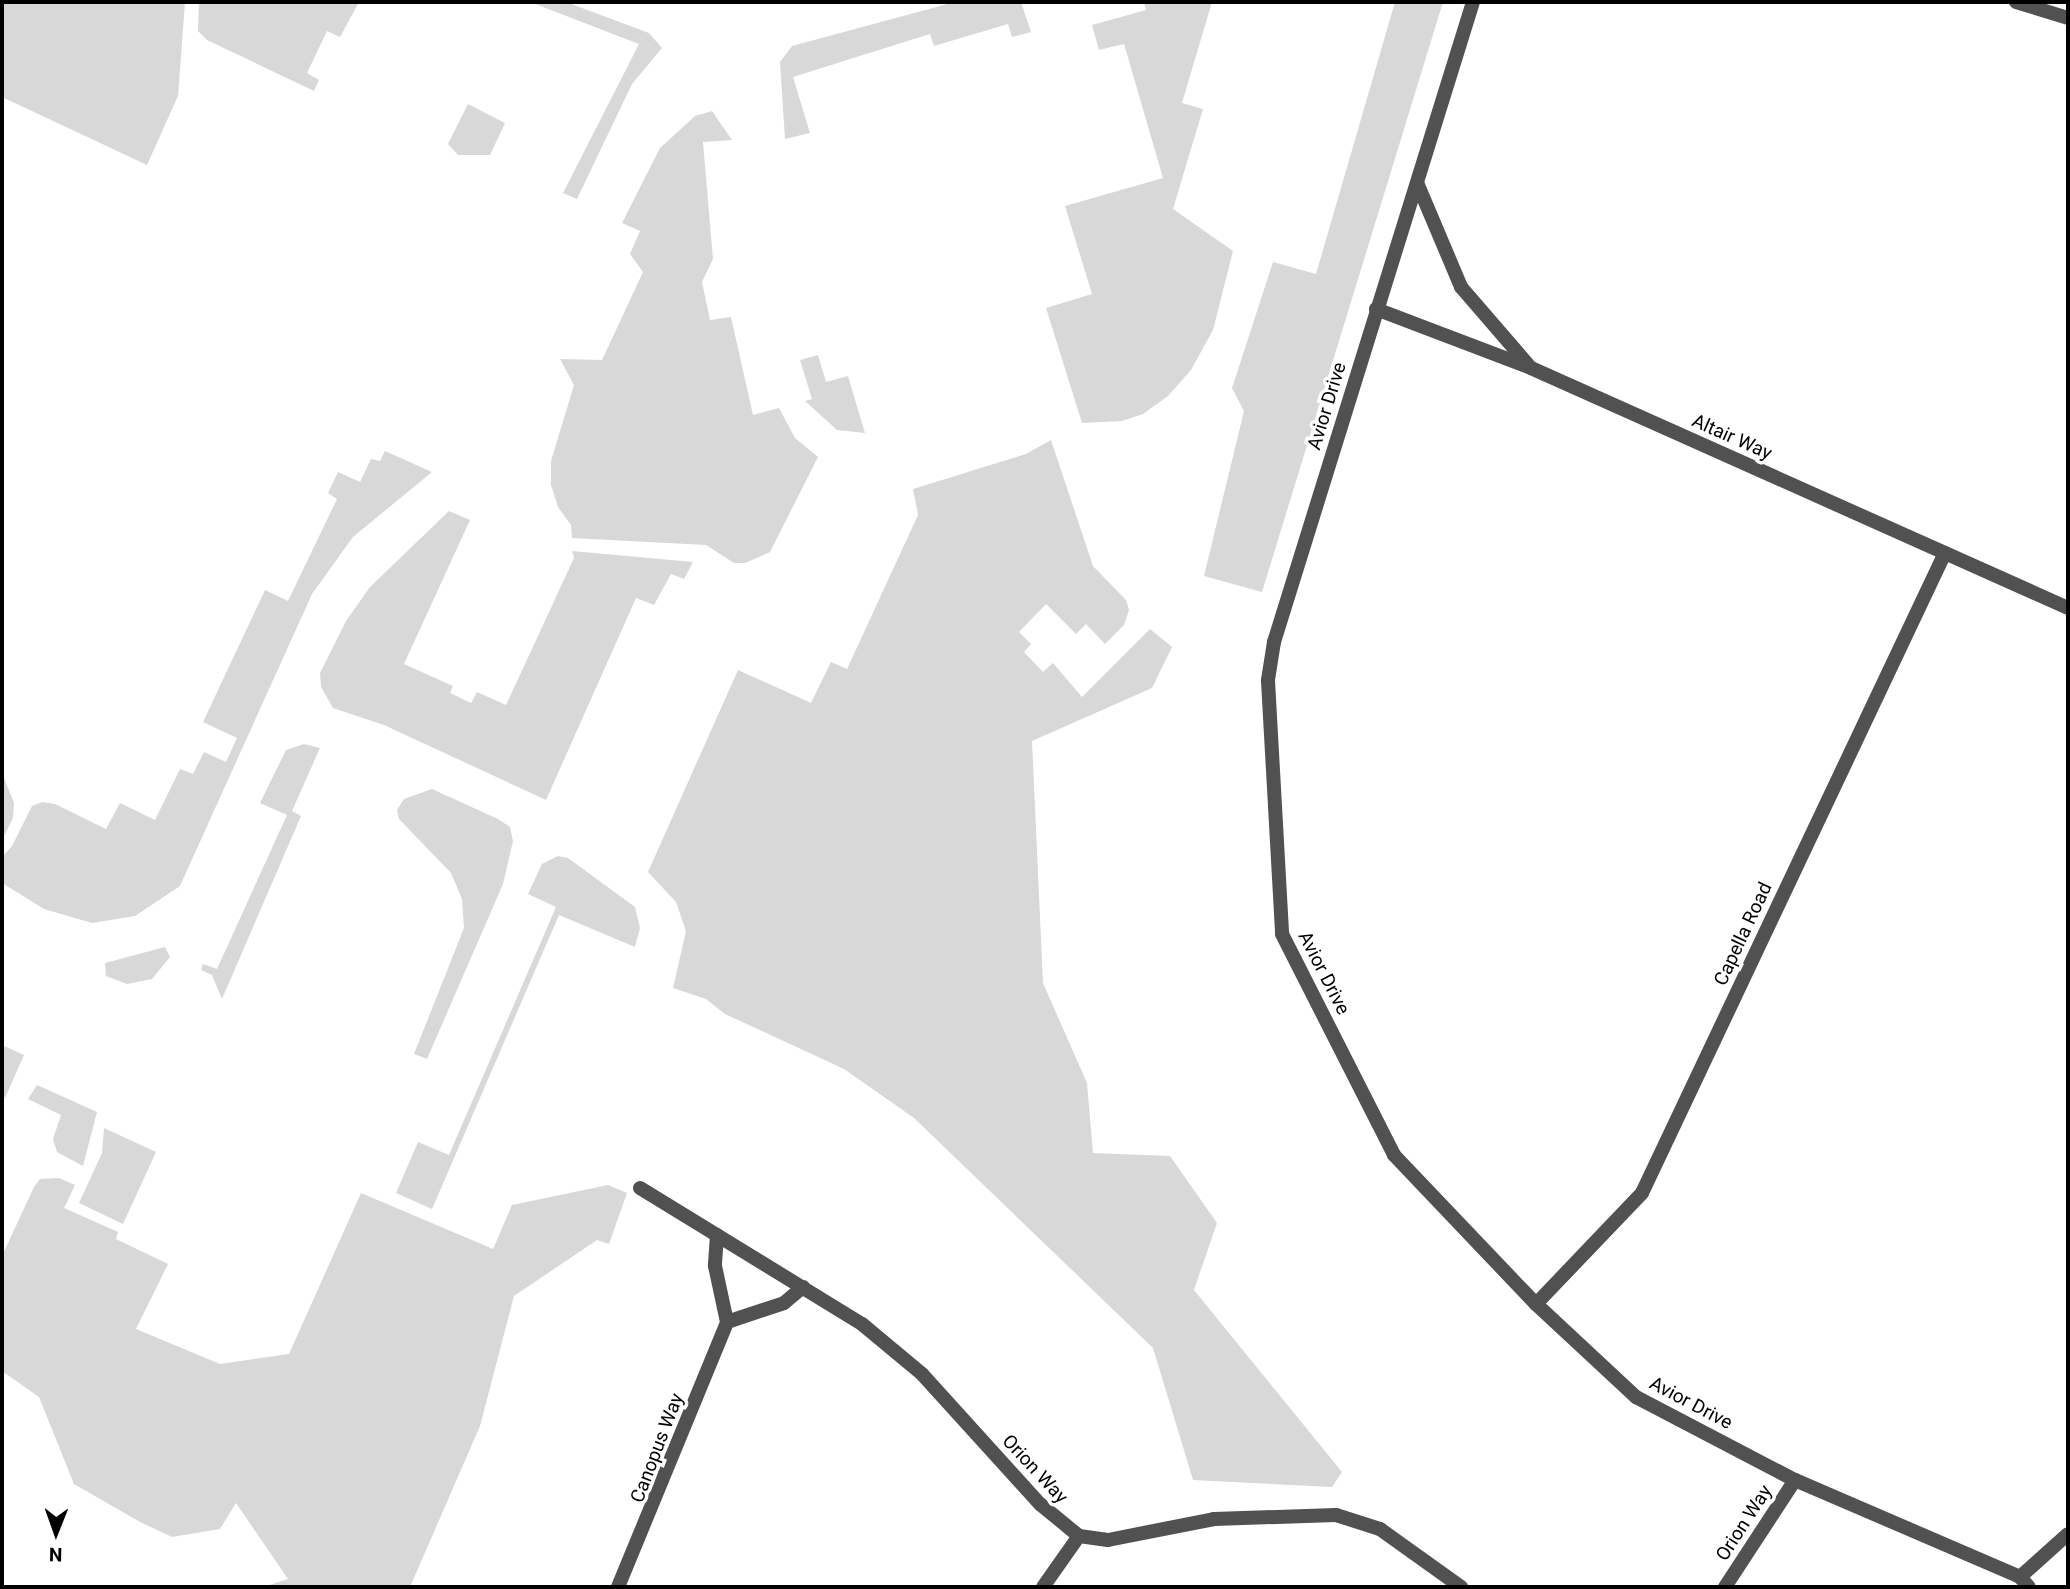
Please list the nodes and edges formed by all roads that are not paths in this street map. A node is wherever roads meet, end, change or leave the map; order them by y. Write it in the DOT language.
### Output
graph roads {
  1 [pos="1473,2"];
  2 [pos="2016,2"];
  3 [pos="2068,18"];
  4 [pos="1418,185"];
  5 [pos="1376,309"];
  6 [pos="1531,368"];
  7 [pos="1945,553"];
  8 [pos="2068,608"];
  9 [pos="640,1188"];
  10 [pos="717,1235"];
  11 [pos="803,1287"];
  12 [pos="1536,1304"];
  13 [pos="727,1322"];
  14 [pos="1796,1480"];
  15 [pos="2068,1534"];
  16 [pos="1079,1536"];
  17 [pos="2025,1582"];
  18 [pos="618,1587"];
  19 [pos="1043,1587"];
  20 [pos="1461,1587"];
  21 [pos="1725,1587"];
  1 -- 4 [label="street, Avior Drive"];
  2 -- 3 [label="street"];
  4 -- 5 [label="street, Avior Drive"];
  4 -- 6 [label="street"];
  5 -- 6 [label="street, Altair Way"];
  5 -- 12 [label="street, Avior Drive"];
  6 -- 7 [label="street, Altair Way"];
  7 -- 8 [label="street, Altair Way"];
  7 -- 12 [label="street, Capella Road"];
  9 -- 10 [label="street, Orion Way"];
  10 -- 11 [label="street, Orion Way"];
  10 -- 13 [label="street"];
  11 -- 13 [label="street"];
  11 -- 16 [label="street, Orion Way"];
  12 -- 14 [label="street, Avior Drive"];
  13 -- 18 [label="street, Canopus Way"];
  14 -- 17 [label="street, Avior Drive"];
  14 -- 21 [label="street, Orion Way"];
  15 -- 17 [label="street"];
  16 -- 19 [label="street"];
  16 -- 20 [label="street"];
}
